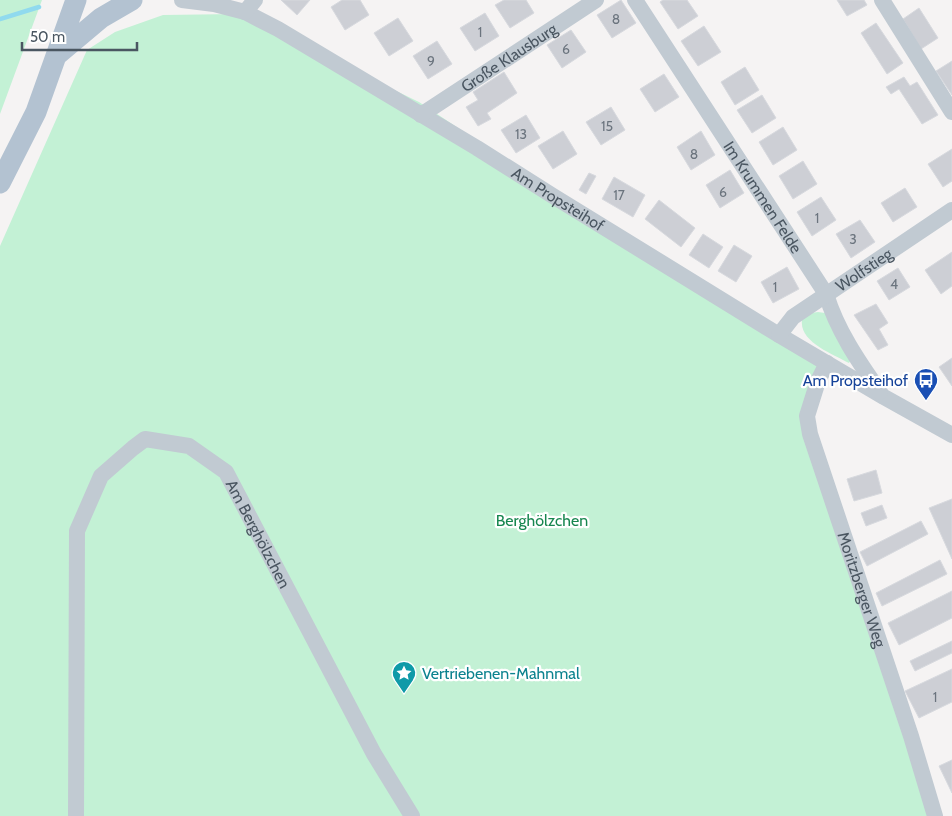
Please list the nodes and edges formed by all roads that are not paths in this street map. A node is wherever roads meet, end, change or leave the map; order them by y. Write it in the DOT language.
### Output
graph roads {
  1 [pos="76,0"];
  2 [pos="132,0"];
  3 [pos="182,0"];
  4 [pos="596,0"];
  5 [pos="636,0"];
  6 [pos="882,0"];
  7 [pos="250,6"];
  8 [pos="56,55"];
  9 [pos="952,112"];
  10 [pos="421,116"];
  11 [pos="0,184"];
  12 [pos="952,210"];
  13 [pos="826,294"];
  14 [pos="779,335"];
  15 [pos="827,363"];
  16 [pos="884,397"];
  17 [pos="952,435"];
  18 [pos="76,816"];
  19 [pos="412,816"];
  20 [pos="935,816"];
  1 -- 8 [label="main road"];
  2 -- 8 [label="main road"];
  3 -- 7 [label="street, Am Propsteihof"];
  4 -- 10 [label="street, Große Klausburg"];
  5 -- 13 [label="street, Im Krummen Felde"];
  6 -- 9 [label="street"];
  7 -- 10 [label="street, Am Propsteihof"];
  8 -- 11 [label="main road"];
  10 -- 14 [label="street, Am Propsteihof"];
  12 -- 13 [label="street, Wolfstieg"];
  13 -- 14 [label="street, Wolfstieg"];
  13 -- 16 [label="street, Im Krummen Felde"];
  14 -- 15 [label="street, Am Propsteihof"];
  15 -- 16 [label="street, Am Propsteihof"];
  15 -- 20 [label="street, Moritzberger Weg"];
  16 -- 17 [label="street, Am Propsteihof"];
  18 -- 19 [label="street, Am Berghölzchen"];
}
